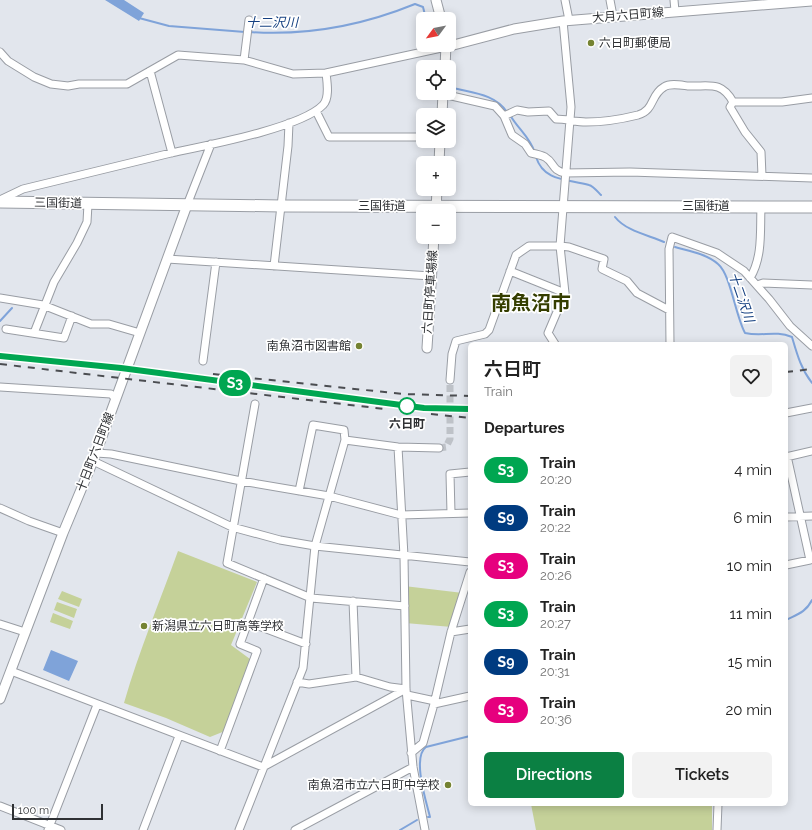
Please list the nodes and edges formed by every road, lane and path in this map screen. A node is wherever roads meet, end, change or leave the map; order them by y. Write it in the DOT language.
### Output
graph roads {
  1 [pos="436,0"];
  2 [pos="566,0"];
  3 [pos="610,0"];
  4 [pos="674,0"];
  5 [pos="812,1"];
  6 [pos="675,11"];
  7 [pos="439,12"];
  8 [pos="613,16"];
  9 [pos="566,20"];
  10 [pos="249,23"];
  11 [pos="456,44"];
  12 [pos="0,52"];
  13 [pos="419,52"];
  14 [pos="244,60"];
  15 [pos="150,71"];
  16 [pos="326,73"];
  17 [pos="456,96"];
  18 [pos="812,98"];
  19 [pos="733,102"];
  20 [pos="316,111"];
  21 [pos="505,116"];
  22 [pos="570,119"];
  23 [pos="289,123"];
  24 [pos="416,137"];
  25 [pos="211,144"];
  26 [pos="172,153"];
  27 [pos="565,175"];
  28 [pos="762,176"];
  29 [pos="812,178"];
  30 [pos="0,201"];
  31 [pos="88,204"];
  32 [pos="187,205"];
  33 [pos="282,206"];
  34 [pos="564,206"];
  35 [pos="761,206"];
  36 [pos="812,207"];
  37 [pos="416,208"];
  38 [pos="456,208"];
  39 [pos="433,244"];
  40 [pos="560,246"];
  41 [pos="167,259"];
  42 [pos="216,262"];
  43 [pos="274,266"];
  44 [pos="510,271"];
  45 [pos="431,276"];
  46 [pos="750,278"];
  47 [pos="757,285"];
  48 [pos="812,285"];
  49 [pos="565,293"];
  50 [pos="0,298"];
  51 [pos="43,306"];
  52 [pos="670,310"];
  53 [pos="72,316"];
  54 [pos="6,329"];
  55 [pos="34,333"];
  56 [pos="140,333"];
  57 [pos="554,342"];
  58 [pos="670,342"];
  59 [pos="812,346"];
  60 [pos="427,348"];
  61 [pos="203,361"];
  62 [pos="450,380"];
  63 [pos="0,387"];
  64 [pos="115,398"];
  65 [pos="255,404"];
  66 [pos="812,408"];
  67 [pos="788,413"];
  68 [pos="345,440"];
  69 [pos="398,447"];
  70 [pos="438,448"];
  71 [pos="812,451"];
  72 [pos="788,456"];
  73 [pos="94,457"];
  74 [pos="788,461"];
  75 [pos="468,472"];
  76 [pos="241,481"];
  77 [pos="299,491"];
  78 [pos="329,496"];
  79 [pos="0,508"];
  80 [pos="451,513"];
  81 [pos="468,513"];
  82 [pos="401,515"];
  83 [pos="800,516"];
  84 [pos="812,516"];
  85 [pos="788,517"];
  86 [pos="232,527"];
  87 [pos="63,533"];
  88 [pos="315,546"];
  89 [pos="404,556"];
  90 [pos="468,562"];
  91 [pos="788,565"];
  92 [pos="264,578"];
  93 [pos="468,578"];
  94 [pos="312,598"];
  95 [pos="353,601"];
  96 [pos="404,606"];
  97 [pos="248,622"];
  98 [pos="0,624"];
  99 [pos="468,629"];
  100 [pos="25,632"];
  101 [pos="451,632"];
  102 [pos="306,644"];
  103 [pos="11,671"];
  104 [pos="356,677"];
  105 [pos="297,682"];
  106 [pos="406,692"];
  107 [pos="468,696"];
  108 [pos="0,698"];
  109 [pos="435,703"];
  110 [pos="97,705"];
  111 [pos="179,736"];
  112 [pos="220,751"];
  113 [pos="411,753"];
  114 [pos="263,767"];
  115 [pos="413,767"];
  116 [pos="0,806"];
  117 [pos="718,806"];
  118 [pos="49,828"];
  119 [pos="61,830"];
  120 [pos="143,830"];
  121 [pos="239,830"];
  122 [pos="295,830"];
  123 [pos="425,830"];
  124 [pos="717,830"];
  1 -- 7 [label="main road"];
  2 -- 9 [label="street"];
  3 -- 8 [label="street"];
  4 -- 6 [label="street"];
  5 -- 6 [label="main road, 大月六日町線"];
  6 -- 8 [label="main road, 大月六日町線"];
  8 -- 9 [label="main road, 大月六日町線"];
  9 -- 11 [label="main road, 大月六日町線"];
  9 -- 22 [label="street"];
  10 -- 14 [label="street"];
  12 -- 15 [label="street"];
  13 -- 16 [label="street"];
  14 -- 15 [label="street"];
  14 -- 16 [label="street"];
  15 -- 26 [label="street"];
  16 -- 20 [label="street"];
  17 -- 21 [label="street"];
  18 -- 19 [label="street"];
  19 -- 22 [label="street"];
  19 -- 28 [label="street"];
  20 -- 23 [label="street"];
  20 -- 24 [label="street"];
  21 -- 22 [label="street"];
  21 -- 27 [label="street"];
  22 -- 27 [label="street"];
  23 -- 25 [label="street"];
  23 -- 33 [label="street"];
  25 -- 26 [label="street"];
  25 -- 32 [label="street"];
  26 -- 30 [label="street"];
  27 -- 28 [label="street"];
  27 -- 34 [label="street"];
  28 -- 29 [label="street"];
  30 -- 31 [label="highway, 三国街道"];
  31 -- 32 [label="highway, 三国街道"];
  31 -- 51 [label="street"];
  32 -- 33 [label="highway, 三国街道"];
  32 -- 41 [label="main road, 十日町六日町線"];
  33 -- 37 [label="highway, 三国街道"];
  33 -- 43 [label="street"];
  34 -- 35 [label="highway, 三国街道"];
  34 -- 38 [label="highway, 三国街道"];
  34 -- 40 [label="street"];
  35 -- 36 [label="highway, 三国街道"];
  35 -- 46 [label="street"];
  39 -- 45 [label="main road, 六日町停車場線"];
  40 -- 44 [label="street"];
  40 -- 49 [label="street"];
  40 -- 52 [label="street"];
  41 -- 42 [label="street"];
  41 -- 56 [label="main road, 十日町六日町線"];
  42 -- 43 [label="street"];
  42 -- 61 [label="street"];
  43 -- 45 [label="street"];
  44 -- 49 [label="street"];
  44 -- 62 [label="street"];
  45 -- 60 [label="main road, 六日町停車場線"];
  46 -- 47 [label="street"];
  46 -- 52 [label="street"];
  47 -- 48 [label="street"];
  47 -- 59 [label="street"];
  49 -- 57 [label="street"];
  50 -- 51 [label="street"];
  51 -- 53 [label="street"];
  51 -- 55 [label="street"];
  52 -- 58 [label="street"];
  53 -- 55 [label="street"];
  53 -- 56 [label="street"];
  54 -- 55 [label="street"];
  56 -- 64 [label="main road, 十日町六日町線"];
  63 -- 64 [label="street"];
  64 -- 73 [label="main road, 十日町六日町線"];
  65 -- 76 [label="street"];
  66 -- 67 [label="street"];
  68 -- 69 [label="street"];
  68 -- 77 [label="street"];
  68 -- 78 [label="street"];
  69 -- 70 [label="street"];
  69 -- 82 [label="street"];
  71 -- 72 [label="street"];
  73 -- 76 [label="street"];
  73 -- 86 [label="street"];
  73 -- 87 [label="main road, 十日町六日町線"];
  74 -- 83 [label="street"];
  75 -- 80 [label="street"];
  76 -- 77 [label="street"];
  76 -- 86 [label="street"];
  77 -- 78 [label="street"];
  78 -- 82 [label="street"];
  78 -- 88 [label="street"];
  79 -- 87 [label="street"];
  80 -- 81 [label="street"];
  80 -- 82 [label="street"];
  82 -- 89 [label="street"];
  83 -- 84 [label="street"];
  83 -- 85 [label="street"];
  83 -- 91 [label="street"];
  86 -- 88 [label="street"];
  86 -- 92 [label="street"];
  87 -- 100 [label="main road, 十日町六日町線"];
  88 -- 89 [label="street"];
  88 -- 94 [label="street"];
  89 -- 90 [label="street"];
  89 -- 96 [label="street"];
  92 -- 94 [label="street"];
  92 -- 97 [label="street"];
  93 -- 101 [label="street"];
  94 -- 95 [label="street"];
  94 -- 102 [label="street"];
  95 -- 96 [label="street"];
  95 -- 104 [label="street"];
  96 -- 106 [label="street"];
  97 -- 102 [label="street"];
  97 -- 112 [label="street"];
  98 -- 100 [label="street"];
  99 -- 101 [label="street"];
  100 -- 103 [label="main road, 十日町六日町線"];
  101 -- 109 [label="street"];
  102 -- 105 [label="street"];
  103 -- 108 [label="main road, 十日町六日町線"];
  103 -- 110 [label="street"];
  104 -- 105 [label="street"];
  104 -- 106 [label="street"];
  105 -- 114 [label="street"];
  106 -- 109 [label="street"];
  106 -- 113 [label="street"];
  106 -- 114 [label="street"];
  107 -- 109 [label="street"];
  109 -- 113 [label="street"];
  110 -- 111 [label="street"];
  110 -- 118 [label="street"];
  111 -- 112 [label="street"];
  111 -- 120 [label="street"];
  112 -- 114 [label="street"];
  113 -- 115 [label="street"];
  114 -- 121 [label="street"];
  115 -- 122 [label="street"];
  115 -- 123 [label="street"];
  116 -- 118 [label="street"];
  117 -- 124 [label="street"];
  118 -- 119 [label="street"];
}
